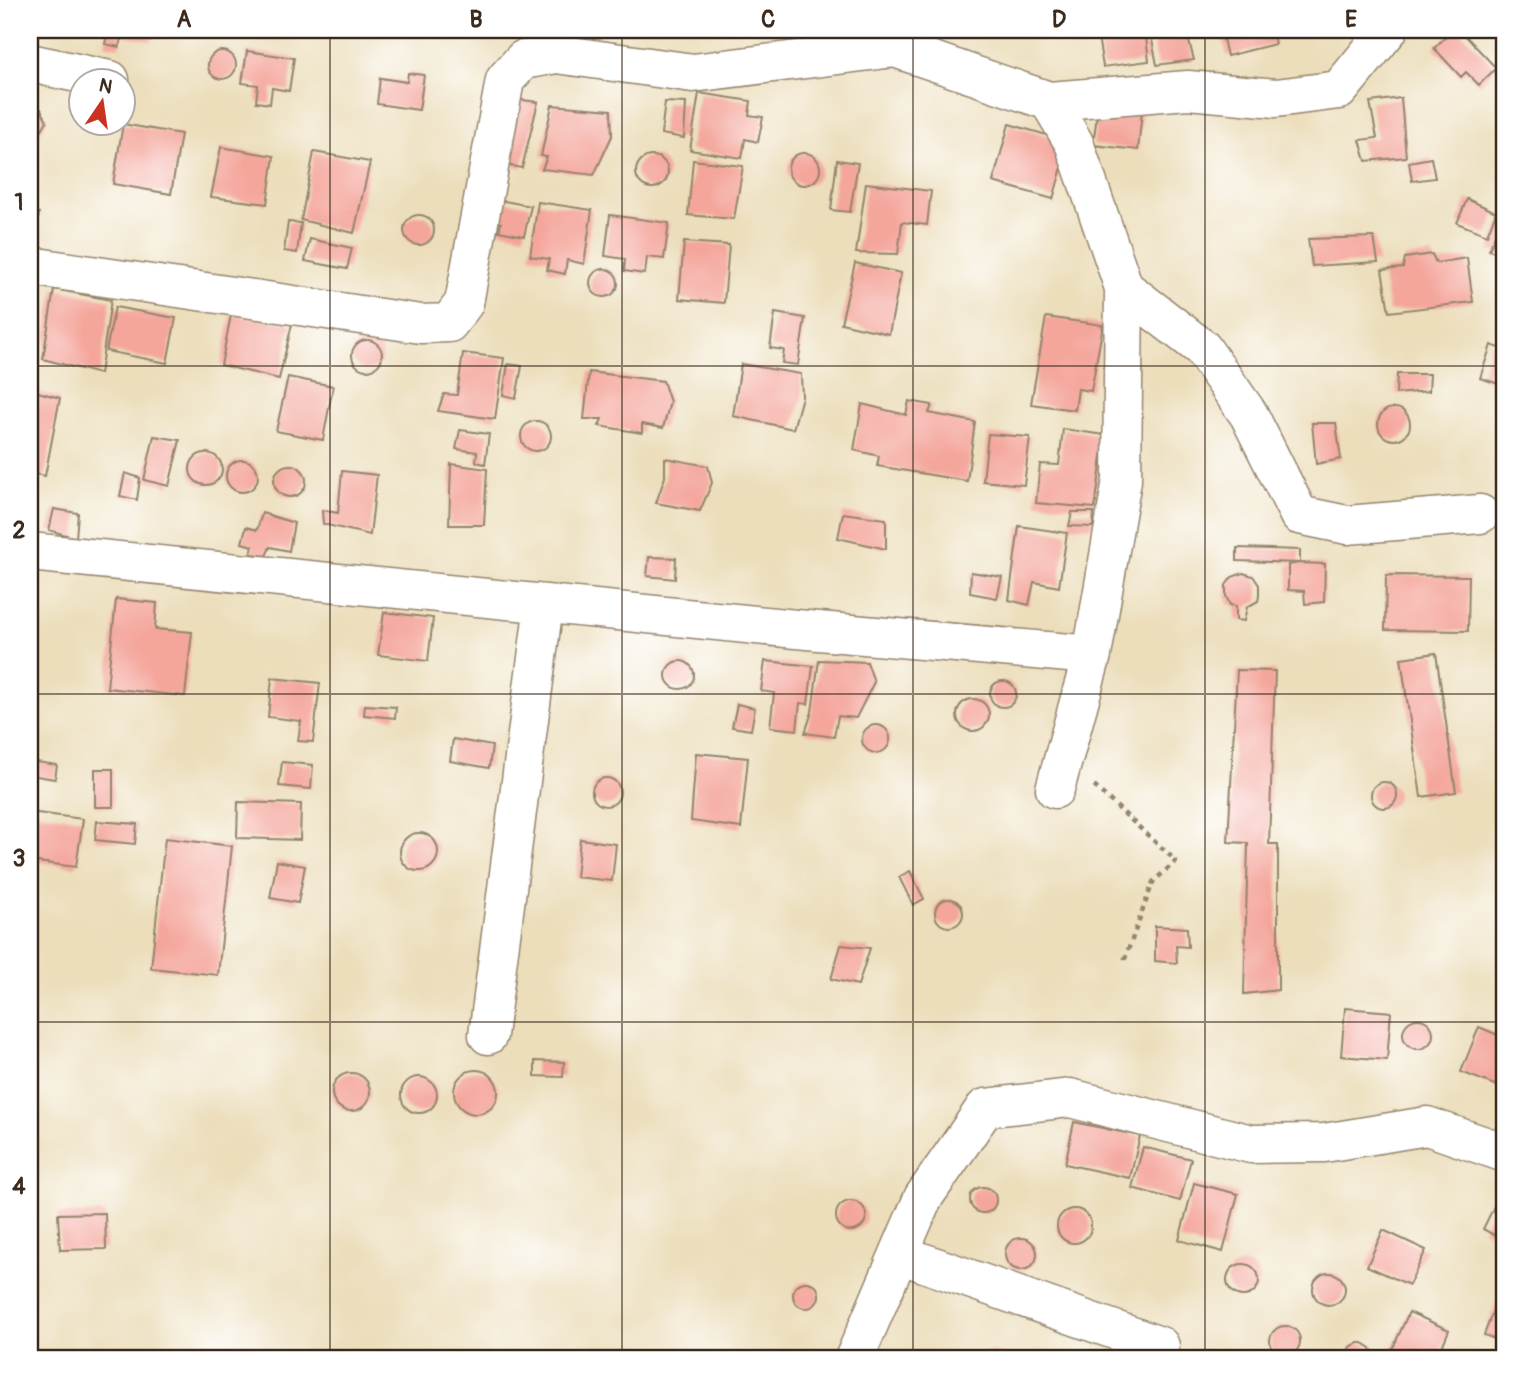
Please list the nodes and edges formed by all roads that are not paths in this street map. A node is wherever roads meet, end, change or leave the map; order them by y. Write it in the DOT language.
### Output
graph roads {
  1 [pos="1388,30"];
  2 [pos="883,39"];
  3 [pos="30,63"];
  4 [pos="66,71"];
  5 [pos="1049,101"];
  6 [pos="30,266"];
  7 [pos="1124,288"];
  8 [pos="1479,514"];
  9 [pos="30,552"];
  10 [pos="544,604"];
  11 [pos="1092,655"];
  12 [pos="1058,773"];
  13 [pos="488,1035"];
  14 [pos="1505,1153"];
  15 [pos="899,1254"];
  16 [pos="1160,1346"];
  17 [pos="854,1359"];
  1 -- 5 [label="street"];
  2 -- 5 [label="street"];
  2 -- 6 [label="street"];
  3 -- 4 [label="street"];
  5 -- 7 [label="street"];
  7 -- 8 [label="street"];
  7 -- 11 [label="street"];
  9 -- 10 [label="street"];
  10 -- 11 [label="street"];
  10 -- 13 [label="street"];
  11 -- 12 [label="street"];
  14 -- 15 [label="street"];
  15 -- 16 [label="street"];
  15 -- 17 [label="street"];
}
